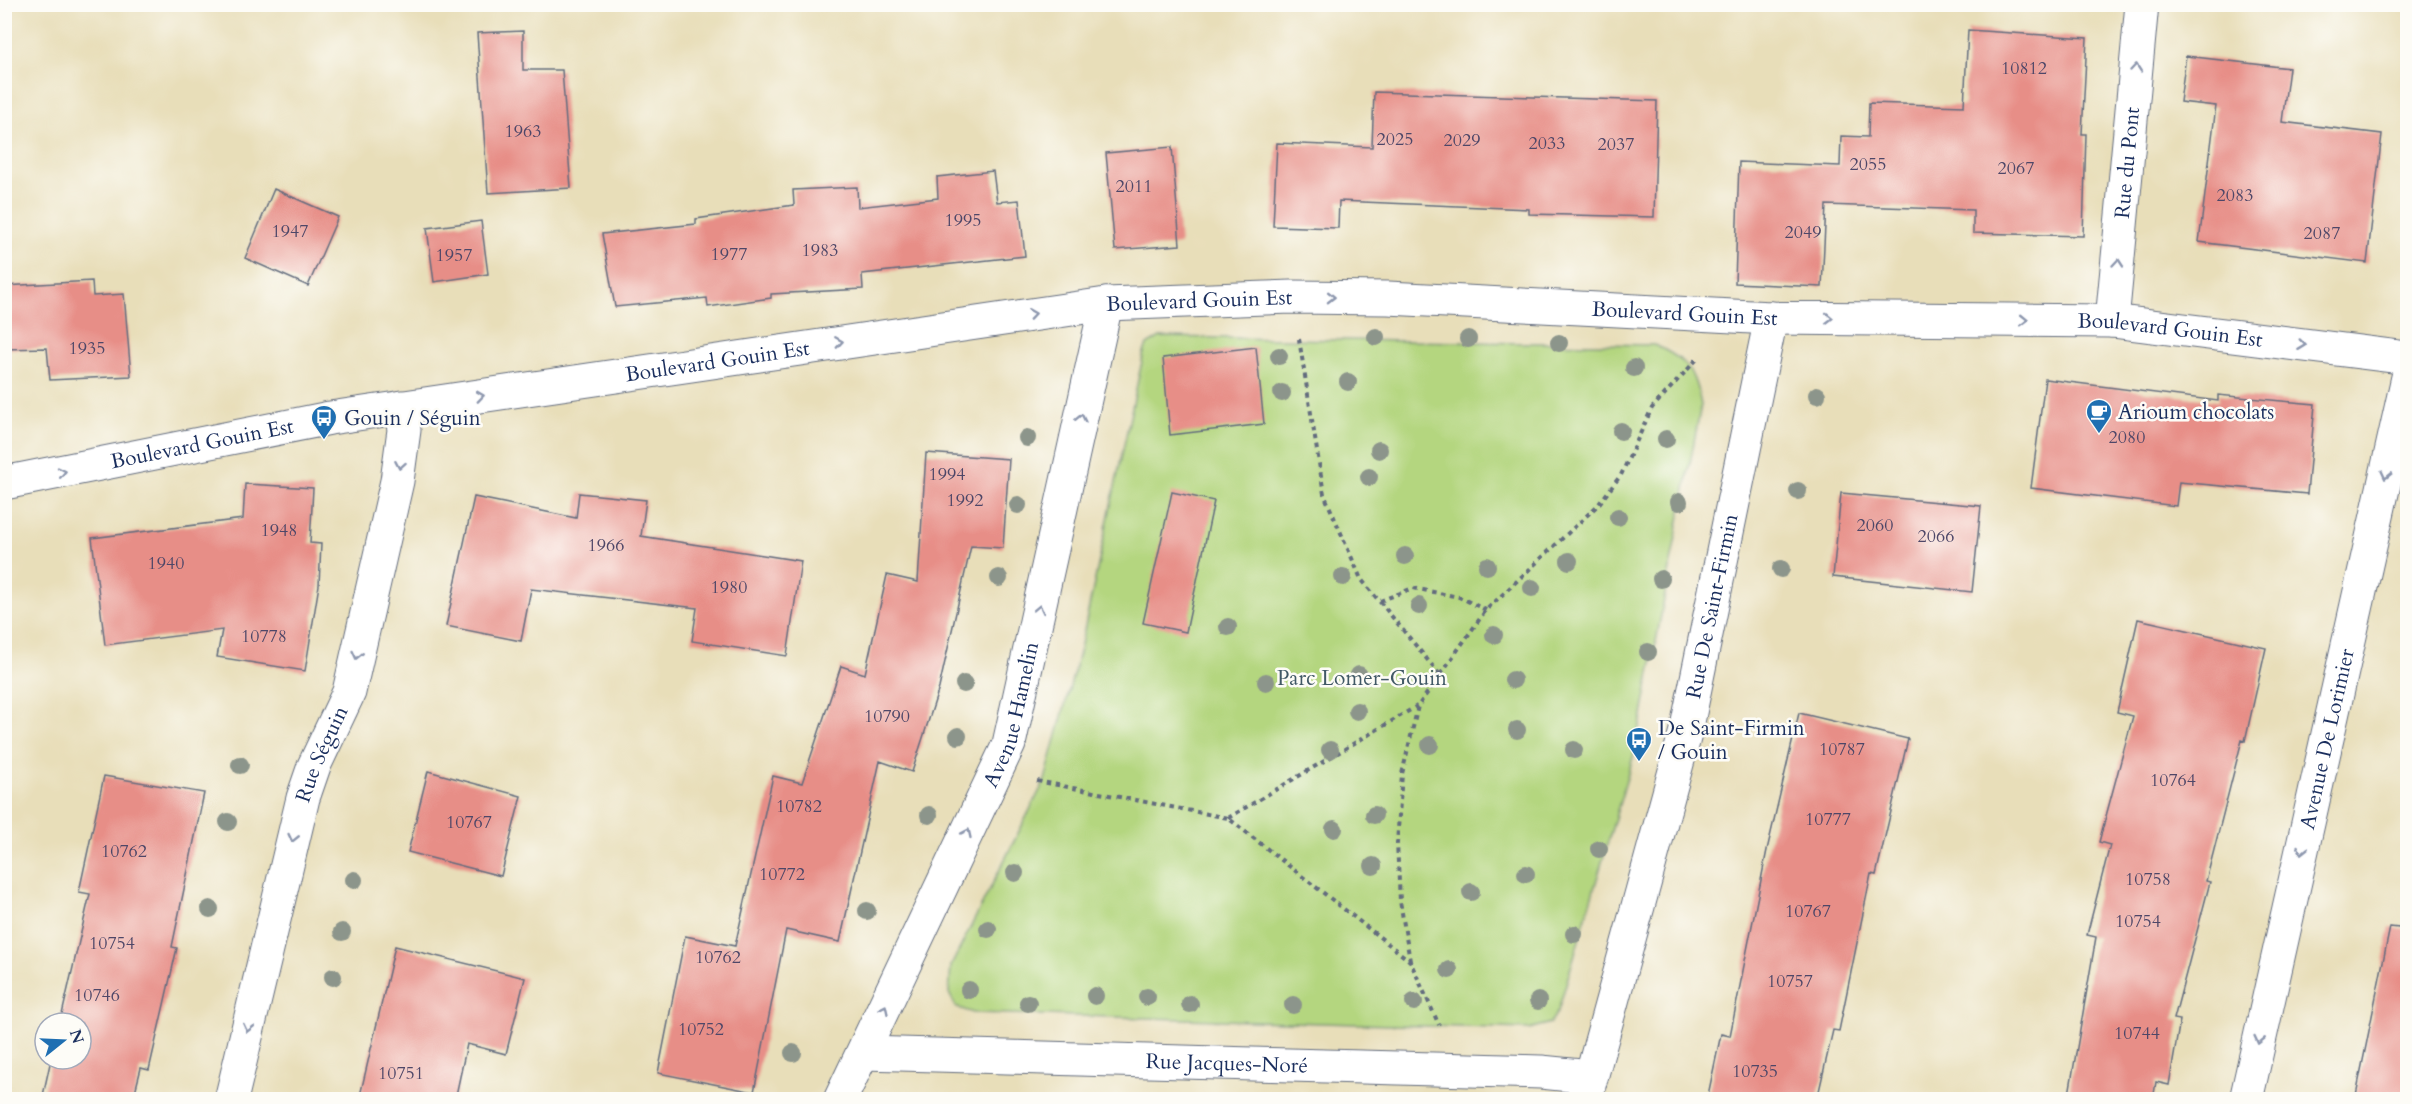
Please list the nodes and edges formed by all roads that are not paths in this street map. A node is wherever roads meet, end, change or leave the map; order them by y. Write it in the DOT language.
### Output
graph roads {
  1 [pos="2142,4"];
  2 [pos="1106,304"];
  3 [pos="1771,318"];
  4 [pos="2112,321"];
  5 [pos="2408,358"];
  6 [pos="2408,377"];
  7 [pos="401,407"];
  8 [pos="4,483"];
  9 [pos="864,1053"];
  10 [pos="1588,1088"];
  11 [pos="231,1100"];
  12 [pos="840,1100"];
  13 [pos="2246,1100"];
  4 -- 1 [label="street, Rue du Pont, one-way"];
  2 -- 3 [label="street, Boulevard Gouin Est, one-way"];
  7 -- 2 [label="street, Boulevard Gouin Est, one-way"];
  9 -- 2 [label="street, Avenue Hamelin, one-way"];
  3 -- 4 [label="street, Boulevard Gouin Est, one-way"];
  3 -- 10 [label="street, Rue De Saint-Firmin"];
  4 -- 5 [label="street, Boulevard Gouin Est, one-way"];
  6 -- 13 [label="street, Avenue De Lorimier, one-way"];
  8 -- 7 [label="street, Boulevard Gouin Est, one-way"];
  7 -- 11 [label="street, Rue Séguin, one-way"];
  9 -- 10 [label="street, Rue Jacques-Noré"];
  9 -- 12 [label="street, Avenue Hamelin"];
}
